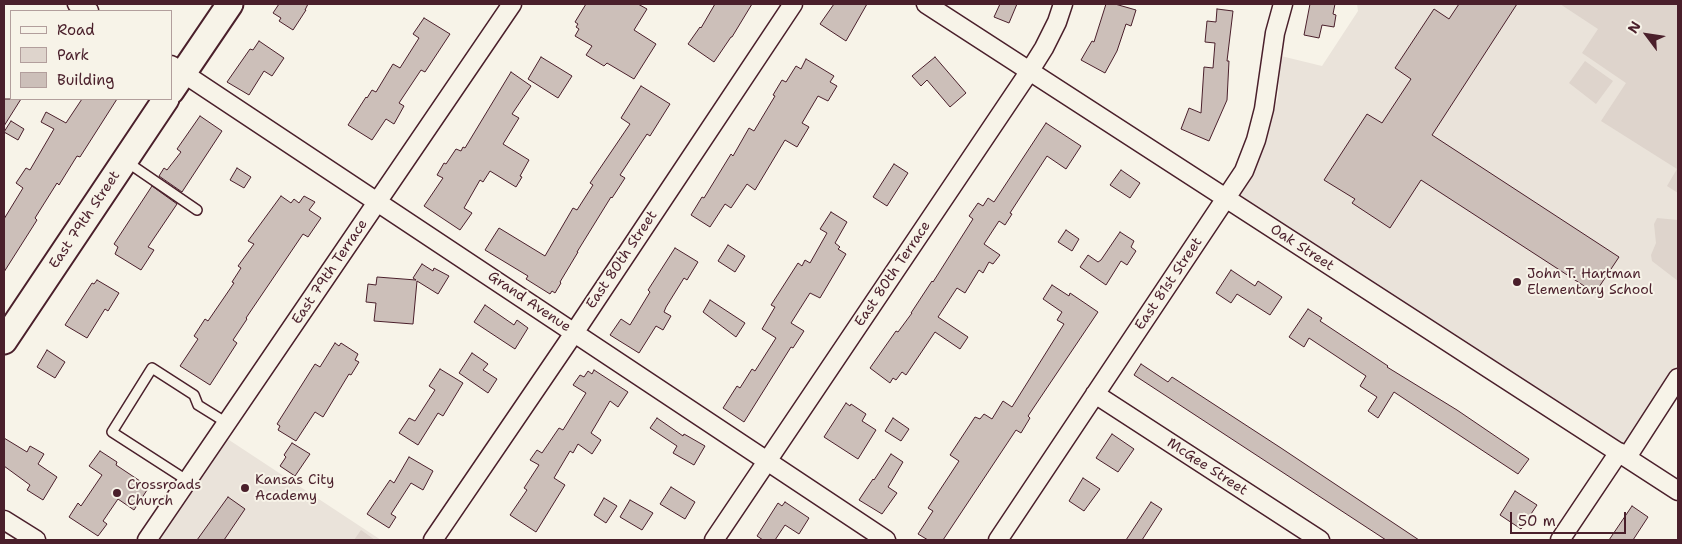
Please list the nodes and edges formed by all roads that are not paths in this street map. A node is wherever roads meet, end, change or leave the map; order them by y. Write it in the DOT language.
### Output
graph roads {
  1 [pos="230,4"];
  2 [pos="512,4"];
  3 [pos="793,4"];
  4 [pos="926,4"];
  5 [pos="1063,4"];
  6 [pos="1283,4"];
  7 [pos="1029,72"];
  8 [pos="175,76"];
  9 [pos="165,100"];
  10 [pos="125,161"];
  11 [pos="1226,198"];
  12 [pos="378,201"];
  13 [pos="197,210"];
  14 [pos="574,332"];
  15 [pos="4,341"];
  16 [pos="1678,378"];
  17 [pos="1095,394"];
  18 [pos="227,423"];
  19 [pos="1623,455"];
  20 [pos="767,462"];
  21 [pos="188,481"];
  22 [pos="1678,491"];
  23 [pos="4,520"];
  24 [pos="36,540"];
  25 [pos="147,540"];
  26 [pos="434,540"];
  27 [pos="714,540"];
  28 [pos="886,540"];
  29 [pos="998,540"];
  30 [pos="1320,540"];
  31 [pos="1560,540"];
  1 -- 8 [label="street"];
  2 -- 12 [label="street, East 79th Terrace"];
  3 -- 14 [label="street, East 80th Street"];
  4 -- 7 [label="street, Oak Street"];
  5 -- 7 [label="street, East 80th Terrace"];
  6 -- 11 [label="street, East 81st Street"];
  7 -- 11 [label="street, Oak Street"];
  7 -- 20 [label="street, East 80th Terrace"];
  8 -- 12 [label="street, Grand Avenue"];
  9 -- 10 [label="street, East 79th Street"];
  10 -- 13 [label="lane"];
  10 -- 15 [label="street, East 79th Street"];
  11 -- 17 [label="street, East 81st Street"];
  11 -- 19 [label="street, Oak Street"];
  12 -- 14 [label="street, Grand Avenue"];
  12 -- 18 [label="street, East 79th Terrace"];
  14 -- 20 [label="street, Grand Avenue"];
  14 -- 26 [label="street, East 80th Street"];
  16 -- 19 [label="street"];
  17 -- 29 [label="street, East 81st Street"];
  17 -- 30 [label="street, McGee Street"];
  18 -- 21 [label="street, East 79th Terrace"];
  18 -- 21 [label="lane"];
  19 -- 22 [label="street, Oak Street"];
  19 -- 31 [label="street"];
  20 -- 27 [label="street, East 80th Terrace"];
  20 -- 28 [label="street, Grand Avenue"];
  21 -- 25 [label="street, East 79th Terrace"];
  23 -- 24 [label="street"];
}
